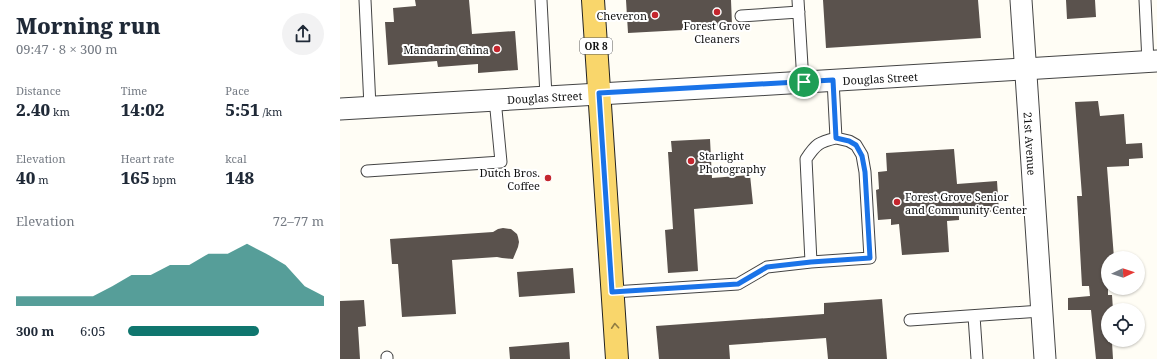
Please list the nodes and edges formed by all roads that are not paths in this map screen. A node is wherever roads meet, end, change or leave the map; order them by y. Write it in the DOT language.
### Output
graph roads {
  1 [pos="365,0"];
  2 [pos="541,0"];
  3 [pos="593,0"];
  4 [pos="798,0"];
  5 [pos="1021,0"];
  6 [pos="1145,0"];
  7 [pos="799,12"];
  8 [pos="741,16"];
  9 [pos="1152,61"];
  10 [pos="1026,70"];
  11 [pos="833,80"];
  12 [pos="804,82"];
  13 [pos="599,93"];
  14 [pos="546,96"];
  15 [pos="496,99"];
  16 [pos="370,107"];
  17 [pos="340,109"];
  18 [pos="836,138"];
  19 [pos="367,171"];
  20 [pos="811,262"];
  21 [pos="612,292"];
  22 [pos="1041,311"];
  23 [pos="974,316"];
  24 [pos="910,320"];
  25 [pos="617,359"];
  26 [pos="977,359"];
  27 [pos="1045,359"];
  1 -- 16 [label="lane"];
  2 -- 14 [label="lane"];
  3 -- 13 [label="main road, OR 8"];
  4 -- 7 [label="lane"];
  5 -- 10 [label="street, 21st Avenue"];
  6 -- 9 [label="lane"];
  7 -- 8 [label="lane"];
  7 -- 12 [label="lane"];
  9 -- 10 [label="street, Douglas Street"];
  10 -- 11 [label="street, Douglas Street"];
  10 -- 22 [label="street, 21st Avenue"];
  11 -- 12 [label="street, Douglas Street"];
  11 -- 18 [label="lane"];
  12 -- 13 [label="street, Douglas Street"];
  13 -- 14 [label="street, Douglas Street"];
  13 -- 21 [label="main road, OR 8"];
  14 -- 15 [label="street, Douglas Street"];
  15 -- 16 [label="street, Douglas Street"];
  15 -- 19 [label="lane"];
  16 -- 17 [label="street, Douglas Street"];
  18 -- 20 [label="lane"];
  18 -- 20 [label="lane"];
  20 -- 21 [label="lane"];
  25 -- 21 [label="main road, OR 8, one-way"];
  22 -- 23 [label="lane"];
  22 -- 27 [label="street, 21st Avenue"];
  23 -- 24 [label="lane"];
  23 -- 26 [label="lane"];
}
